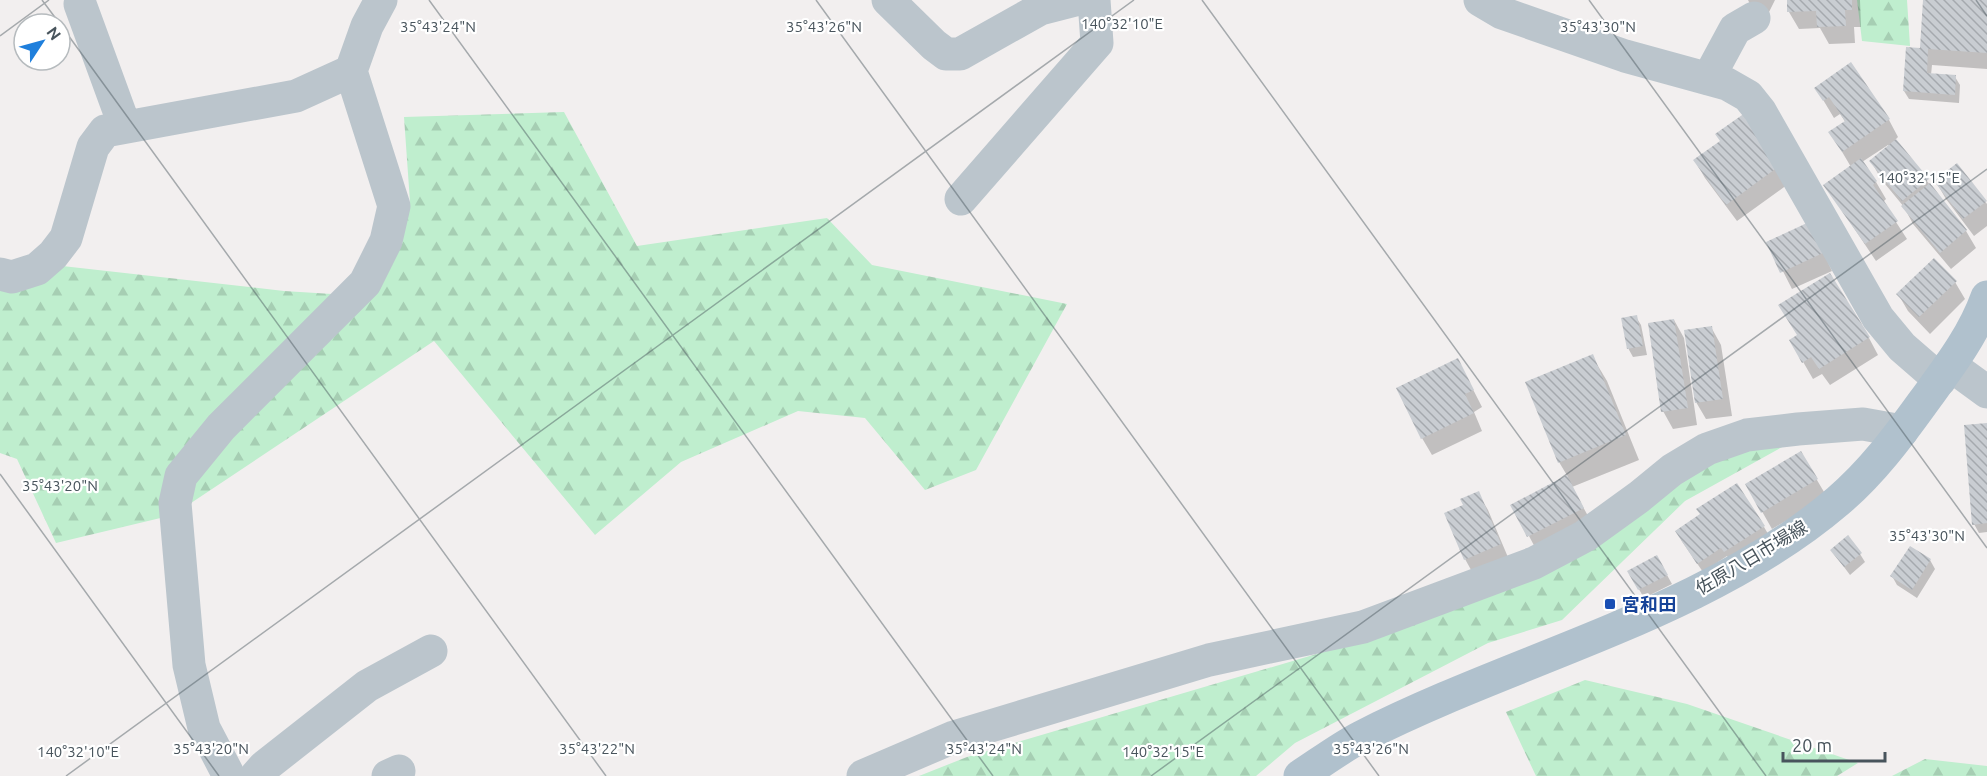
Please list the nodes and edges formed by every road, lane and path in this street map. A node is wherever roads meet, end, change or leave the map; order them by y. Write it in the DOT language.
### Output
graph roads {
  1 [pos="381,0"];
  2 [pos="888,0"];
  3 [pos="1075,0"];
  4 [pos="1094,0"];
  5 [pos="1480,0"];
  6 [pos="80,4"];
  7 [pos="1754,18"];
  8 [pos="351,71"];
  9 [pos="1708,79"];
  10 [pos="125,127"];
  11 [pos="961,199"];
  12 [pos="0,274"];
  13 [pos="1987,297"];
  14 [pos="1945,372"];
  15 [pos="1987,392"];
  16 [pos="1902,431"];
  17 [pos="431,651"];
  18 [pos="229,776"];
  19 [pos="256,776"];
  20 [pos="863,776"];
  21 [pos="1300,776"];
  1 -- 8 [label="street"];
  2 -- 3 [label="street"];
  4 -- 11 [label="street"];
  5 -- 9 [label="street"];
  6 -- 10 [label="street"];
  7 -- 9 [label="street"];
  8 -- 10 [label="street"];
  8 -- 18 [label="street"];
  9 -- 14 [label="street"];
  10 -- 12 [label="street"];
  13 -- 14 [label="main road, 佐原八日市場線"];
  14 -- 15 [label="street"];
  14 -- 16 [label="main road, 佐原八日市場線"];
  16 -- 20 [label="street"];
  16 -- 21 [label="main road, 佐原八日市場線"];
  17 -- 19 [label="street"];
}
